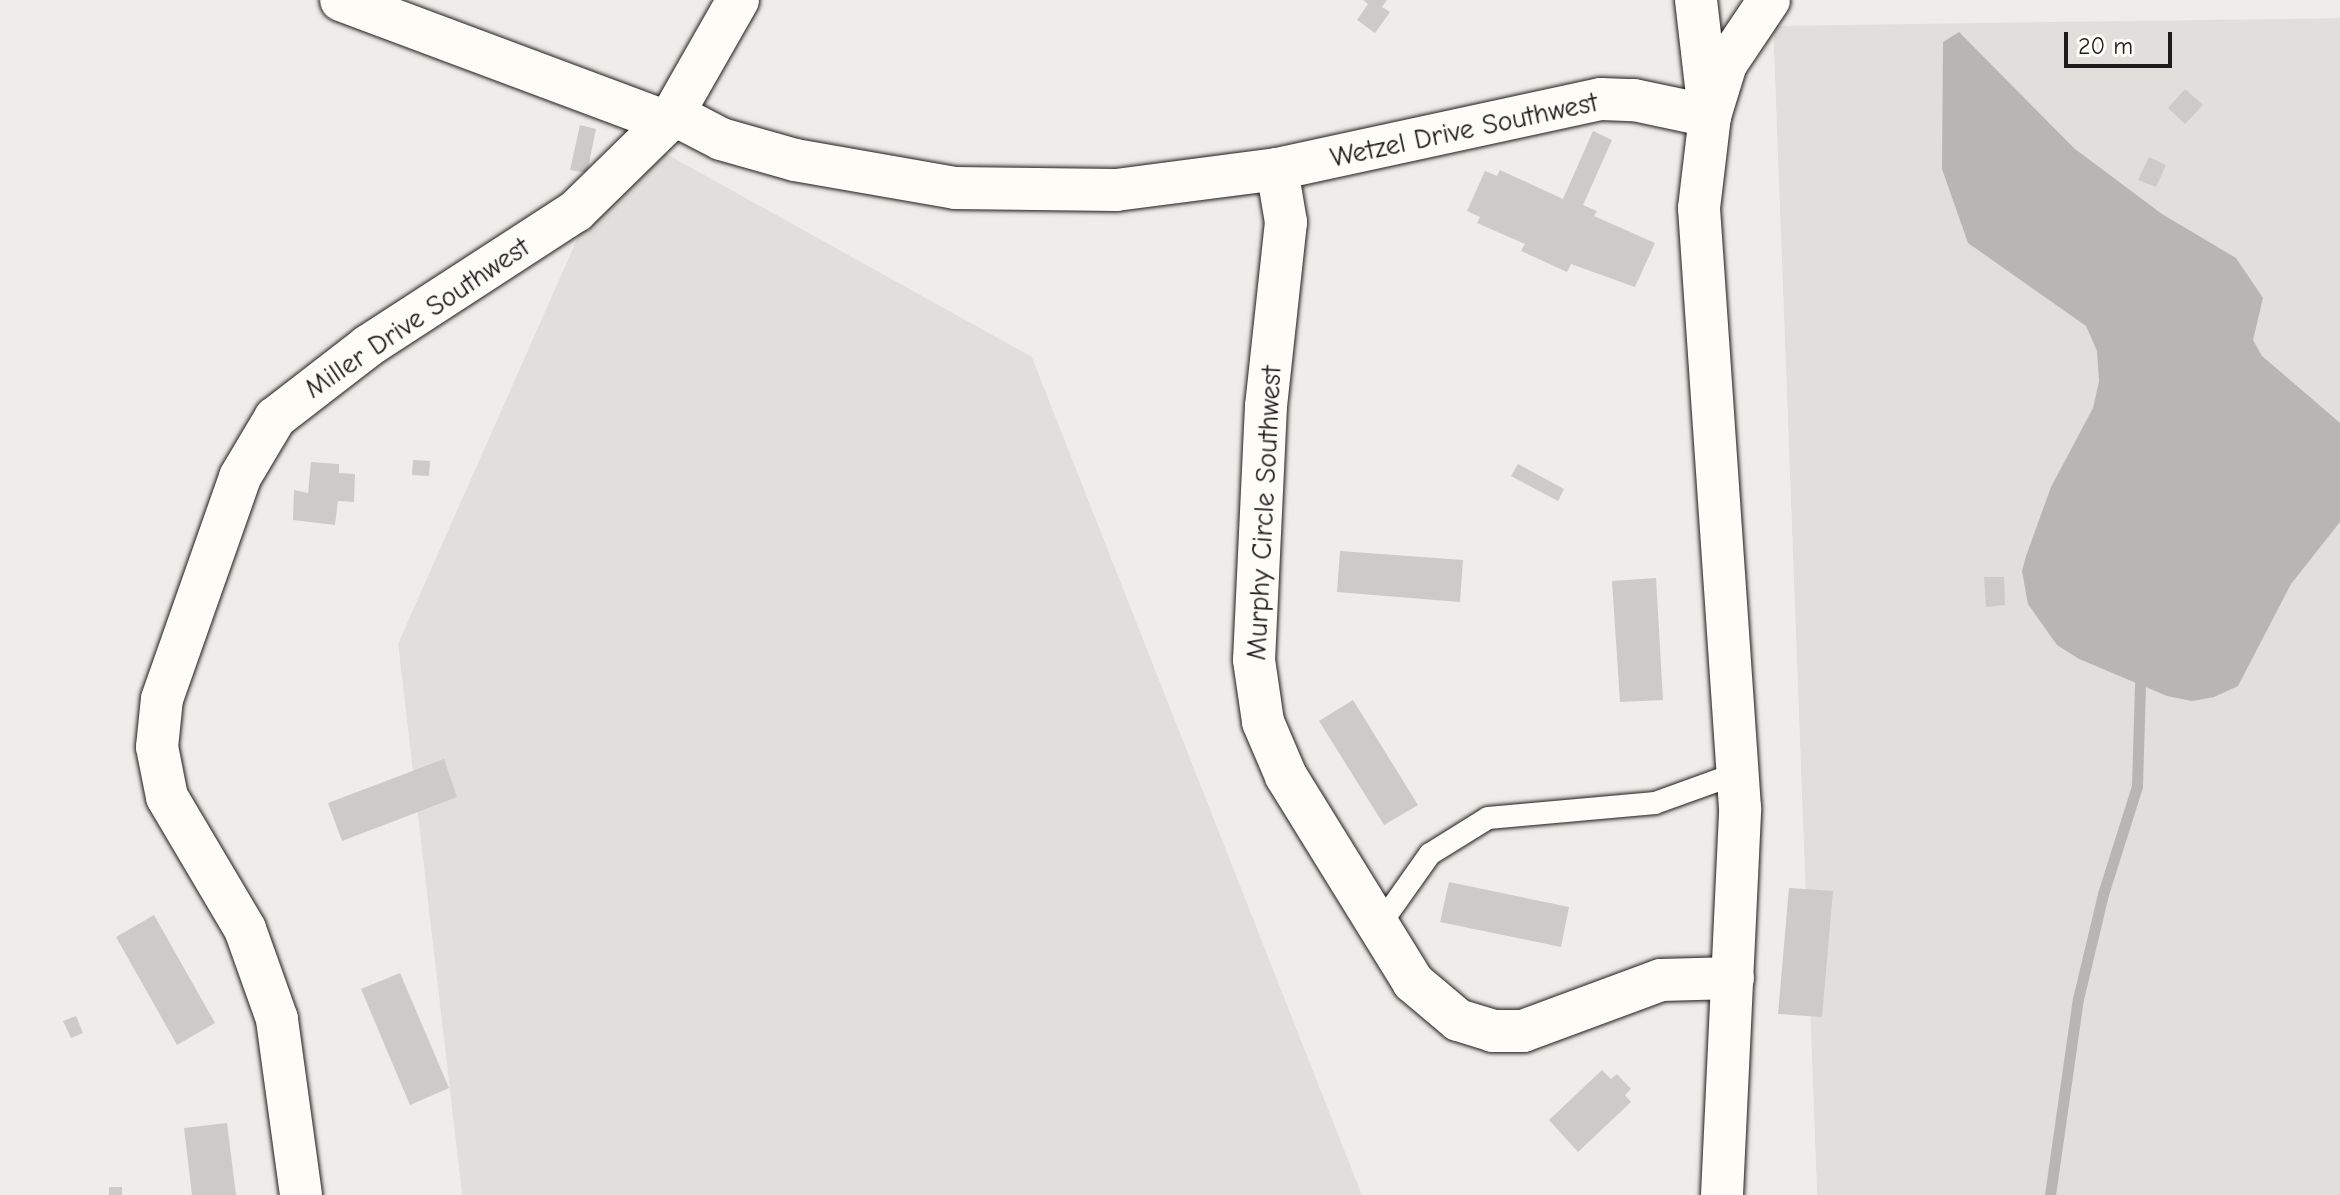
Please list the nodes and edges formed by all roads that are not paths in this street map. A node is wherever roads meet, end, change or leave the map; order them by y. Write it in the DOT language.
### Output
graph roads {
  1 [pos="341,0"];
  2 [pos="738,0"];
  3 [pos="1696,0"];
  4 [pos="1769,0"];
  5 [pos="1710,116"];
  6 [pos="1277,169"];
  7 [pos="1738,773"];
  8 [pos="1379,926"];
  9 [pos="1733,978"];
  10 [pos="301,1195"];
  11 [pos="1722,1195"];
  1 -- 10 [label="street, Miller Drive Southwest"];
  2 -- 6 [label="street"];
  3 -- 5 [label="street"];
  4 -- 5 [label="street"];
  5 -- 6 [label="street, Wetzel Drive Southwest"];
  5 -- 7 [label="street"];
  6 -- 8 [label="street, Murphy Circle Southwest"];
  7 -- 8 [label="lane"];
  7 -- 9 [label="street"];
  8 -- 9 [label="street, Murphy Circle Southwest"];
  9 -- 11 [label="street"];
}
